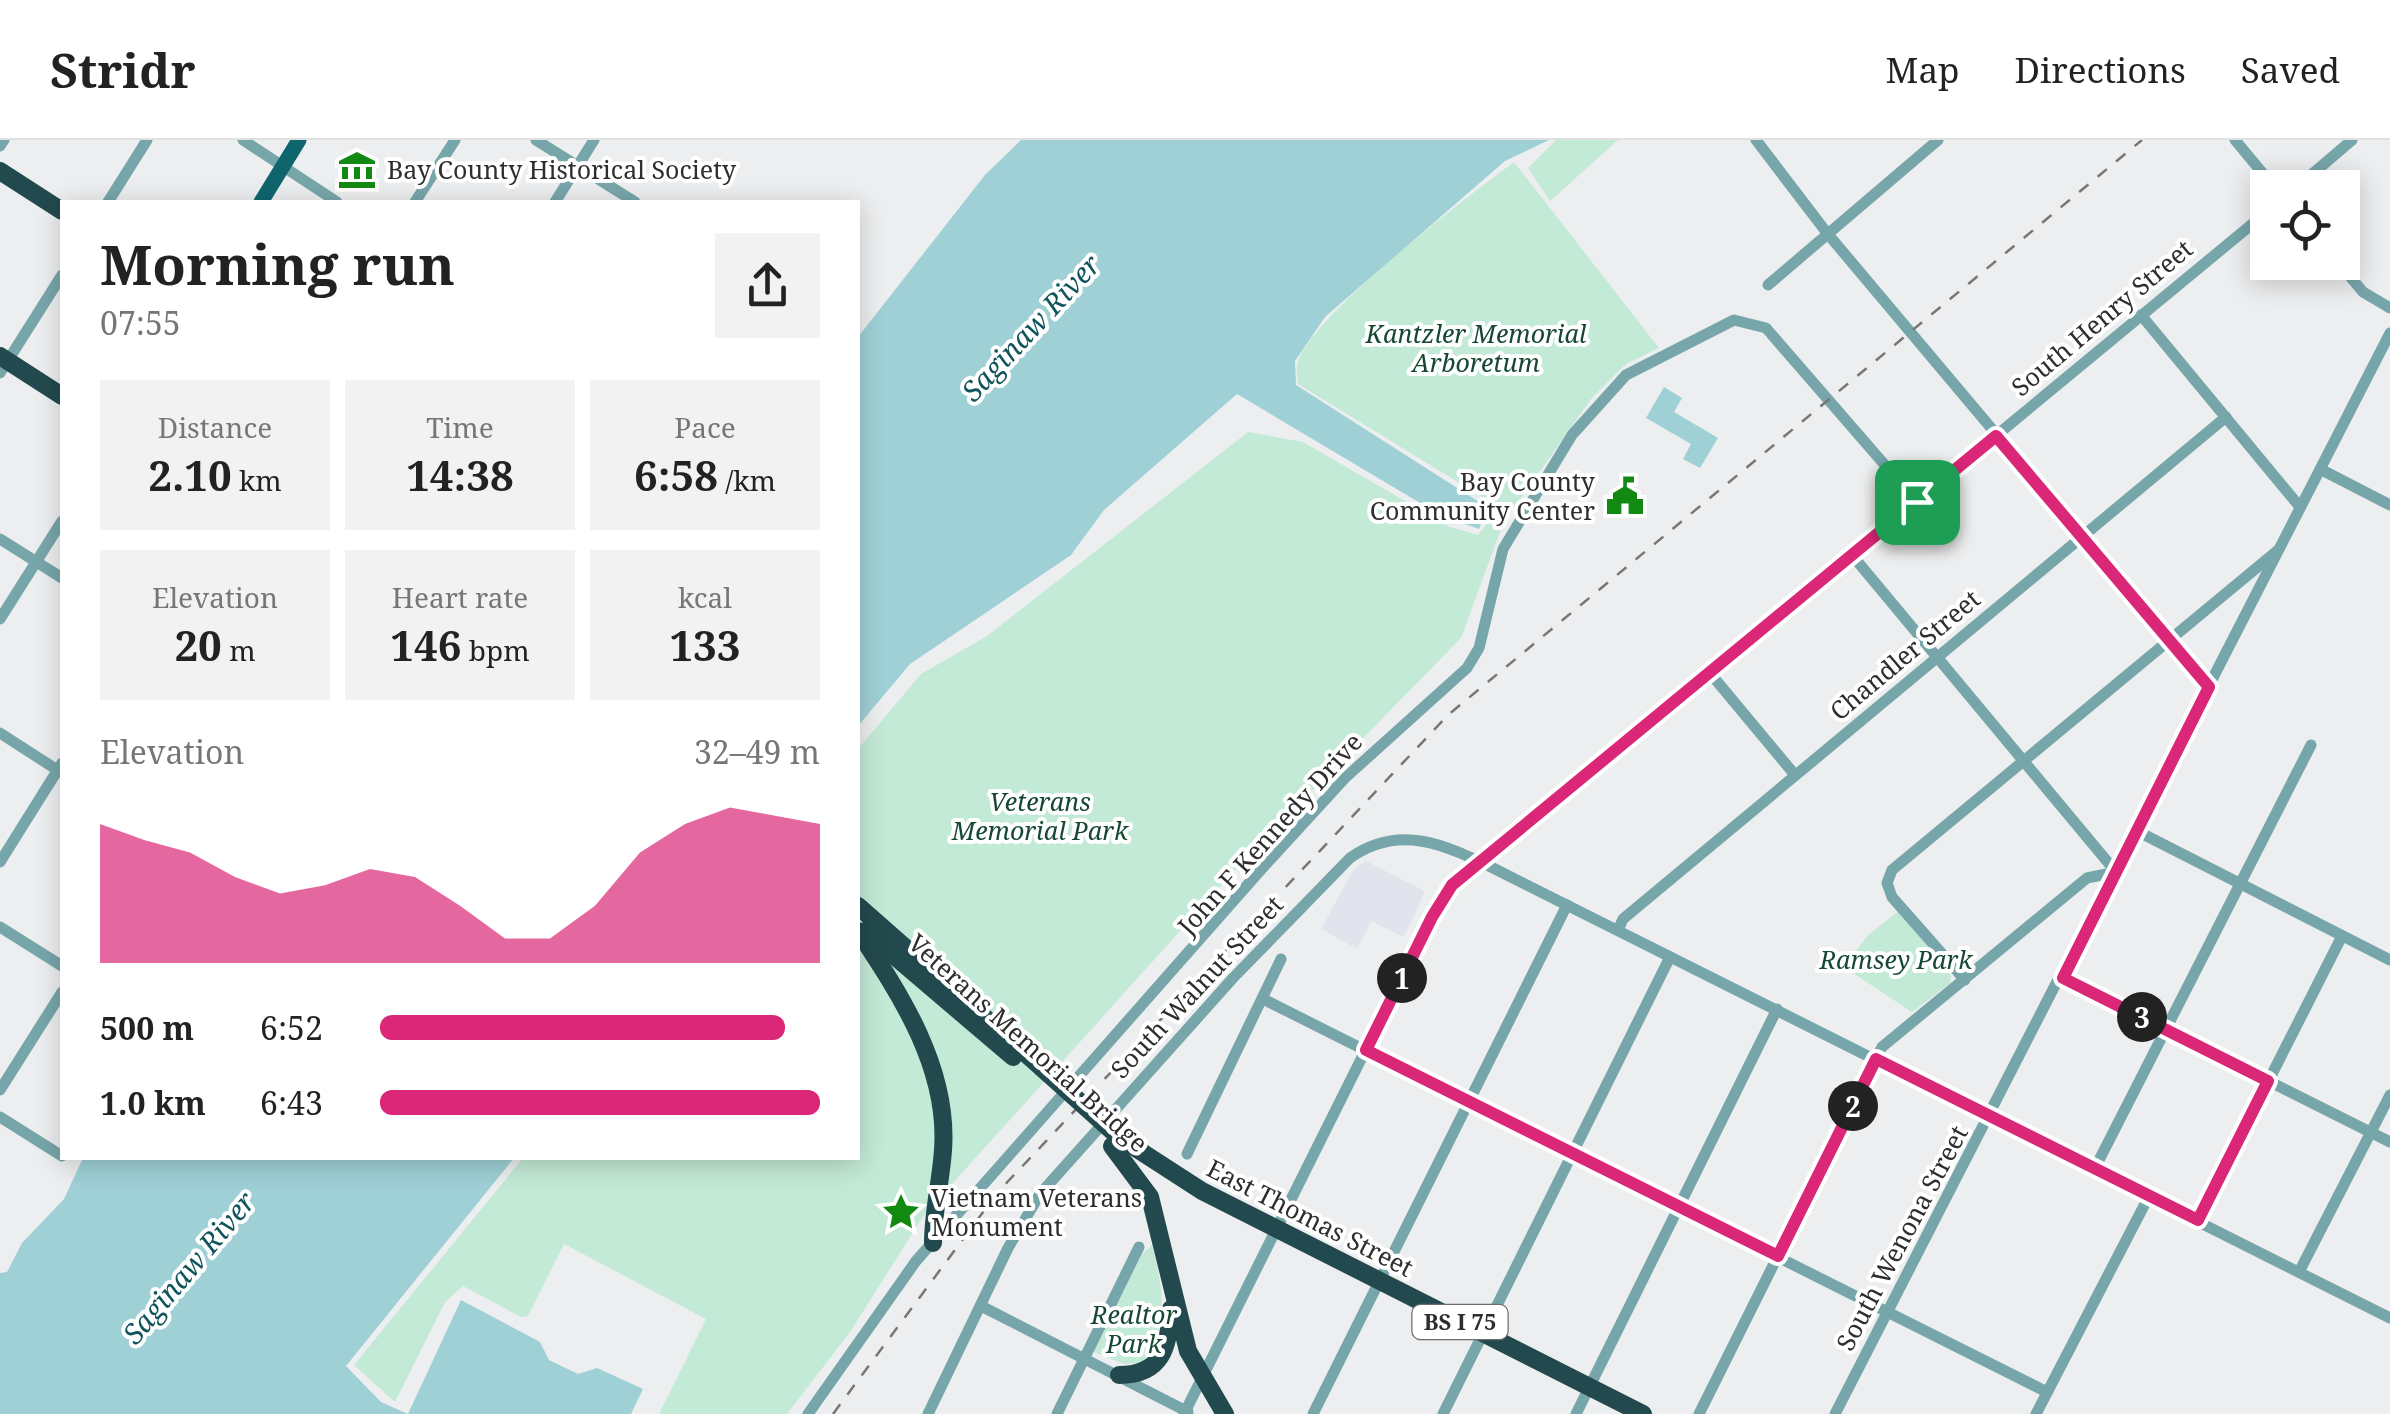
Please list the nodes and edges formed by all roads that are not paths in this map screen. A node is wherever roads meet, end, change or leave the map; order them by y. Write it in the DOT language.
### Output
graph roads {
  1 [pos="147,140"];
  2 [pos="243,140"];
  3 [pos="300,140"];
  4 [pos="455,140"];
  5 [pos="536,140"];
  6 [pos="594,140"];
  7 [pos="1756,140"];
  8 [pos="1938,140"];
  9 [pos="2235,140"];
  10 [pos="2352,140"];
  11 [pos="283,167"];
  12 [pos="578,167"];
  13 [pos="2259,170"];
  14 [pos="2317,170"];
  15 [pos="0,172"];
  16 [pos="109,200"];
  17 [pos="262,200"];
  18 [pos="334,200"];
  19 [pos="416,200"];
  20 [pos="555,200"];
  21 [pos="632,200"];
  22 [pos="60,210"];
  23 [pos="2250,226"];
  24 [pos="1827,233"];
  25 [pos="60,278"];
  26 [pos="2353,280"];
  27 [pos="1768,285"];
  28 [pos="2390,308"];
  29 [pos="2141,315"];
  30 [pos="2390,332"];
  31 [pos="3,364"];
  32 [pos="60,395"];
  33 [pos="2226,417"];
  34 [pos="1996,436"];
  35 [pos="2320,469"];
  36 [pos="1917,502"];
  37 [pos="2390,505"];
  38 [pos="2300,508"];
  39 [pos="60,523"];
  40 [pos="2081,538"];
  41 [pos="0,539"];
  42 [pos="2280,548"];
  43 [pos="1852,556"];
  44 [pos="37,562"];
  45 [pos="60,577"];
  46 [pos="0,619"];
  47 [pos="2166,638"];
  48 [pos="1938,657"];
  49 [pos="1710,673"];
  50 [pos="2209,687"];
  51 [pos="0,733"];
  52 [pos="2311,745"];
  53 [pos="2022,760"];
  54 [pos="60,768"];
  55 [pos="60,771"];
  56 [pos="1795,775"];
  57 [pos="2137,831"];
  58 [pos="0,862"];
  59 [pos="1481,862"];
  60 [pos="2116,872"];
  61 [pos="2242,883"];
  62 [pos="1567,906"];
  63 [pos="860,908"];
  64 [pos="0,927"];
  65 [pos="860,929"];
  66 [pos="860,930"];
  67 [pos="1618,930"];
  68 [pos="2342,936"];
  69 [pos="1670,957"];
  70 [pos="1281,960"];
  71 [pos="2390,960"];
  72 [pos="60,965"];
  73 [pos="2063,978"];
  74 [pos="1964,980"];
  75 [pos="60,995"];
  76 [pos="1263,998"];
  77 [pos="1777,1009"];
  78 [pos="2166,1028"];
  79 [pos="1366,1050"];
  80 [pos="1876,1059"];
  81 [pos="1039,1072"];
  82 [pos="2268,1081"];
  83 [pos="0,1090"];
  84 [pos="2390,1095"];
  85 [pos="1469,1102"];
  86 [pos="0,1117"];
  87 [pos="1991,1117"];
  88 [pos="2370,1132"];
  89 [pos="1116,1142"];
  90 [pos="2390,1142"];
  91 [pos="1186,1154"];
  92 [pos="1572,1154"];
  93 [pos="60,1155"];
  94 [pos="2095,1168"];
  95 [pos="2150,1196"];
  96 [pos="1678,1207"];
  97 [pos="2198,1220"];
  98 [pos="1276,1229"];
  99 [pos="932,1242"];
  100 [pos="1139,1247"];
  101 [pos="1778,1256"];
  102 [pos="2299,1272"];
  103 [pos="1380,1282"];
  104 [pos="1172,1284"];
  105 [pos="983,1307"];
  106 [pos="1889,1312"];
  107 [pos="2390,1318"];
  108 [pos="1484,1334"];
  109 [pos="1085,1358"];
  110 [pos="1119,1375"];
  111 [pos="1201,1380"];
  112 [pos="1589,1387"];
  113 [pos="2047,1392"];
  114 [pos="1187,1413"];
  115 [pos="808,1414"];
  116 [pos="928,1414"];
  117 [pos="1057,1414"];
  118 [pos="1225,1414"];
  119 [pos="1314,1414"];
  120 [pos="1443,1414"];
  121 [pos="1576,1414"];
  122 [pos="1643,1414"];
  123 [pos="1698,1414"];
  124 [pos="1835,1414"];
  125 [pos="2036,1414"];
  1 -- 16 [label="street"];
  2 -- 11 [label="street"];
  3 -- 11 [label="main road"];
  4 -- 19 [label="street"];
  5 -- 12 [label="street"];
  6 -- 12 [label="street"];
  7 -- 24 [label="street"];
  8 -- 24 [label="street"];
  9 -- 13 [label="street"];
  10 -- 14 [label="street"];
  11 -- 17 [label="main road"];
  11 -- 18 [label="street"];
  12 -- 20 [label="street"];
  12 -- 21 [label="street"];
  15 -- 22 [label="highway"];
  23 -- 29 [label="street, South Henry Street"];
  24 -- 27 [label="street"];
  24 -- 34 [label="street"];
  25 -- 31 [label="street"];
  26 -- 28 [label="street"];
  29 -- 33 [label="street"];
  29 -- 34 [label="street, South Henry Street"];
  30 -- 35 [label="street"];
  31 -- 32 [label="highway"];
  33 -- 38 [label="street"];
  33 -- 40 [label="street, Chandler Street"];
  34 -- 36 [label="street, South Henry Street"];
  34 -- 40 [label="street"];
  35 -- 37 [label="street"];
  35 -- 38 [label="street"];
  36 -- 43 [label="street, South Henry Street"];
  36 -- 99 [label="street, John F Kennedy Drive"];
  38 -- 42 [label="street, South Wenona Street"];
  39 -- 44 [label="street"];
  40 -- 47 [label="street"];
  40 -- 48 [label="street, Chandler Street"];
  41 -- 44 [label="street"];
  42 -- 47 [label="street"];
  42 -- 50 [label="street, South Wenona Street"];
  43 -- 48 [label="street"];
  43 -- 49 [label="street, South Henry Street"];
  44 -- 45 [label="street"];
  44 -- 46 [label="street"];
  47 -- 50 [label="street"];
  47 -- 53 [label="street"];
  48 -- 53 [label="street"];
  48 -- 56 [label="street, Chandler Street"];
  49 -- 56 [label="street"];
  49 -- 59 [label="street, South Henry Street"];
  50 -- 57 [label="street, South Wenona Street"];
  51 -- 54 [label="street"];
  52 -- 61 [label="street"];
  53 -- 60 [label="street"];
  53 -- 74 [label="street"];
  55 -- 58 [label="street"];
  56 -- 67 [label="street, Chandler Street"];
  57 -- 60 [label="street, South Wenona Street"];
  57 -- 61 [label="street"];
  59 -- 62 [label="street"];
  59 -- 79 [label="street, South Henry Street"];
  59 -- 105 [label="street, South Walnut Street"];
  60 -- 73 [label="street, South Wenona Street"];
  60 -- 74 [label="street"];
  61 -- 68 [label="street"];
  61 -- 78 [label="street"];
  62 -- 67 [label="street"];
  62 -- 85 [label="street"];
  63 -- 81 [label="highway, Veterans Memorial Bridge / BS I 75"];
  64 -- 72 [label="street"];
  65 -- 81 [label="highway, Veterans Memorial Bridge / BS I 75"];
  66 -- 99 [label="highway"];
  67 -- 69 [label="street"];
  68 -- 71 [label="street"];
  68 -- 82 [label="street"];
  69 -- 77 [label="street"];
  69 -- 92 [label="street"];
  70 -- 76 [label="street"];
  73 -- 78 [label="street"];
  73 -- 87 [label="street, South Wenona Street"];
  74 -- 80 [label="street"];
  75 -- 83 [label="street"];
  76 -- 79 [label="street"];
  76 -- 91 [label="street"];
  77 -- 80 [label="street"];
  77 -- 96 [label="street"];
  78 -- 82 [label="street"];
  78 -- 94 [label="street"];
  79 -- 85 [label="street"];
  79 -- 98 [label="street, South Henry Street"];
  80 -- 87 [label="street"];
  80 -- 101 [label="street"];
  81 -- 89 [label="highway, Veterans Memorial Bridge / BS I 75, bridge"];
  82 -- 88 [label="street"];
  82 -- 97 [label="street"];
  84 -- 88 [label="street"];
  85 -- 92 [label="street"];
  85 -- 103 [label="street"];
  86 -- 93 [label="street"];
  87 -- 94 [label="street"];
  87 -- 106 [label="street, South Wenona Street"];
  88 -- 90 [label="street"];
  88 -- 102 [label="street"];
  89 -- 98 [label="highway, East Thomas Street / BS I 75"];
  89 -- 104 [label="highway, Veterans Memorial Bridge / BS I 75"];
  92 -- 96 [label="street"];
  92 -- 108 [label="street"];
  94 -- 95 [label="street"];
  95 -- 97 [label="street"];
  95 -- 113 [label="street"];
  96 -- 101 [label="street"];
  96 -- 112 [label="street"];
  97 -- 102 [label="street"];
  98 -- 103 [label="highway, East Thomas Street / BS I 75"];
  98 -- 111 [label="street, South Henry Street"];
  99 -- 115 [label="street, John F Kennedy Drive"];
  100 -- 109 [label="street"];
  101 -- 106 [label="street"];
  101 -- 123 [label="street"];
  102 -- 107 [label="street"];
  103 -- 108 [label="highway, East Thomas Street / BS I 75"];
  103 -- 119 [label="street"];
  104 -- 110 [label="highway"];
  104 -- 111 [label="highway, Veterans Memorial Bridge / BS I 75"];
  105 -- 109 [label="street"];
  105 -- 116 [label="street, South Walnut Street"];
  106 -- 113 [label="street"];
  106 -- 124 [label="street, South Wenona Street"];
  108 -- 112 [label="highway, East Thomas Street / BS I 75"];
  108 -- 120 [label="street"];
  109 -- 110 [label="street"];
  109 -- 117 [label="street"];
  110 -- 114 [label="street"];
  111 -- 114 [label="street, South Henry Street"];
  111 -- 118 [label="highway, BS I 75"];
  112 -- 121 [label="street"];
  112 -- 122 [label="highway, East Thomas Street / BS I 75"];
  113 -- 125 [label="street"];
}
